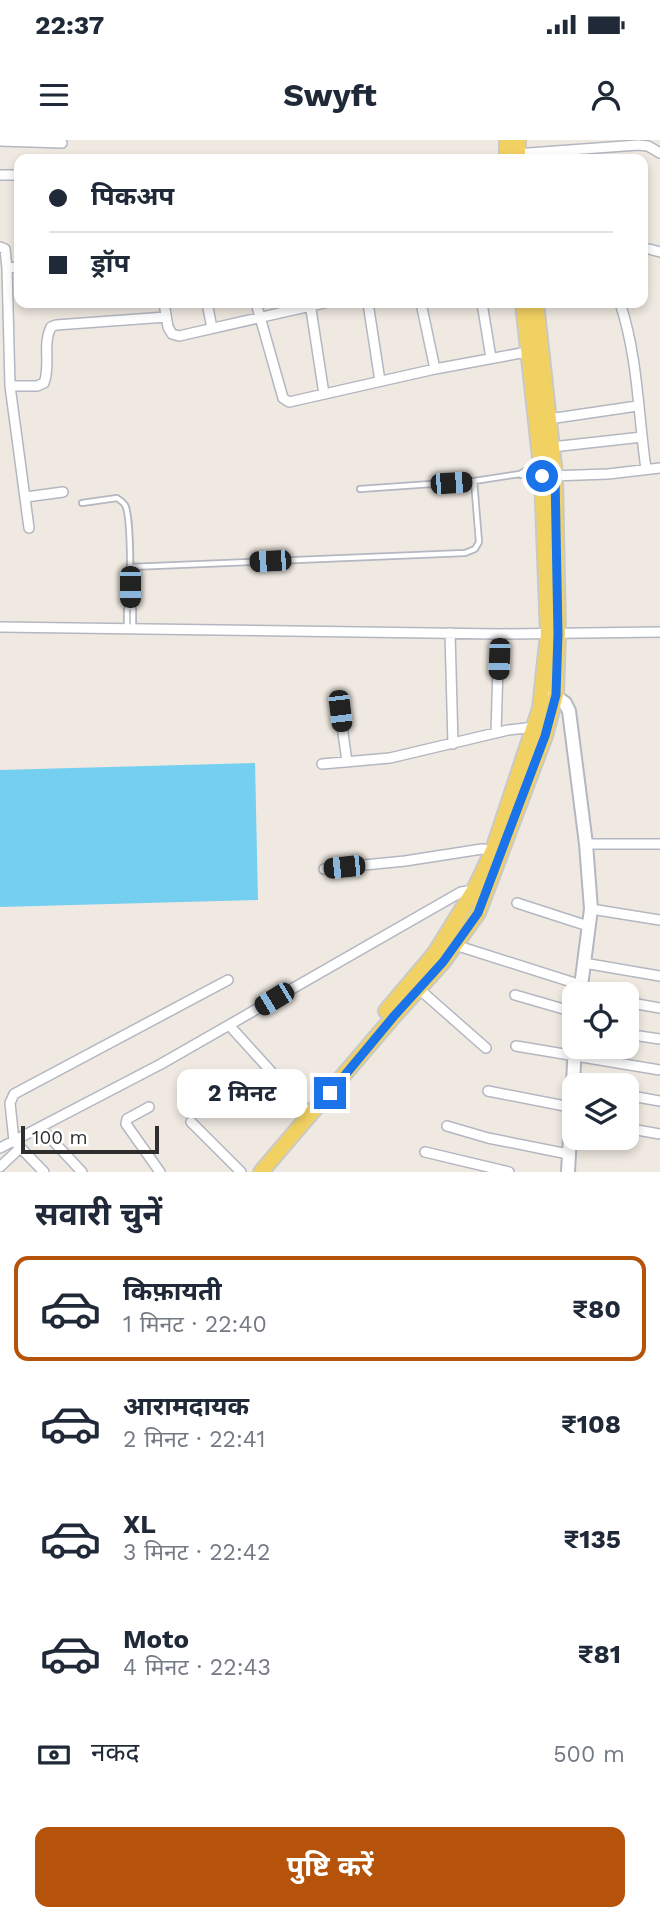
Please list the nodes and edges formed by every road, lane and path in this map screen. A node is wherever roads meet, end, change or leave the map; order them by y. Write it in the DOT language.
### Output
graph roads {
  1 [pos="0,141"];
  2 [pos="62,143"];
  3 [pos="512,151"];
  4 [pos="660,153"];
  5 [pos="0,247"];
  6 [pos="649,249"];
  7 [pos="660,252"];
  8 [pos="14,267"];
  9 [pos="7,268"];
  10 [pos="165,308"];
  11 [pos="208,308"];
  12 [pos="257,308"];
  13 [pos="294,308"];
  14 [pos="311,308"];
  15 [pos="369,308"];
  16 [pos="422,308"];
  17 [pos="483,308"];
  18 [pos="524,308"];
  19 [pos="536,308"];
  20 [pos="622,308"];
  21 [pos="166,317"];
  22 [pos="258,317"];
  23 [pos="212,328"];
  24 [pos="534,351"];
  25 [pos="491,358"];
  26 [pos="435,369"];
  27 [pos="380,381"];
  28 [pos="10,386"];
  29 [pos="324,394"];
  30 [pos="637,406"];
  31 [pos="549,419"];
  32 [pos="642,437"];
  33 [pos="552,447"];
  34 [pos="660,468"];
  35 [pos="646,469"];
  36 [pos="546,474"];
  37 [pos="474,481"];
  38 [pos="360,489"];
  39 [pos="63,492"];
  40 [pos="26,496"];
  41 [pos="82,503"];
  42 [pos="29,528"];
  43 [pos="130,568"];
  44 [pos="0,627"];
  45 [pos="130,628"];
  46 [pos="660,632"];
  47 [pos="450,633"];
  48 [pos="499,634"];
  49 [pos="553,634"];
  50 [pos="549,692"];
  51 [pos="340,711"];
  52 [pos="535,727"];
  53 [pos="496,733"];
  54 [pos="453,744"];
  55 [pos="346,762"];
  56 [pos="322,764"];
  57 [pos="586,844"];
  58 [pos="660,844"];
  59 [pos="497,851"];
  60 [pos="324,869"];
  61 [pos="474,890"];
  62 [pos="517,903"];
  63 [pos="590,909"];
  64 [pos="660,920"];
  65 [pos="588,926"];
  66 [pos="455,945"];
  67 [pos="584,963"];
  68 [pos="660,976"];
  69 [pos="228,980"];
  70 [pos="582,982"];
  71 [pos="562,983"];
  72 [pos="419,989"];
  73 [pos="515,995"];
  74 [pos="639,1004"];
  75 [pos="660,1008"];
  76 [pos="562,1009"];
  77 [pos="229,1025"];
  78 [pos="639,1036"];
  79 [pos="660,1039"];
  80 [pos="516,1046"];
  81 [pos="486,1048"];
  82 [pos="562,1051"];
  83 [pos="608,1059"];
  84 [pos="660,1070"];
  85 [pos="340,1074"];
  86 [pos="488,1091"];
  87 [pos="639,1097"];
  88 [pos="660,1101"];
  89 [pos="562,1105"];
  90 [pos="149,1107"];
  91 [pos="304,1109"];
  92 [pos="191,1122"];
  93 [pos="447,1126"];
  94 [pos="41,1128"];
  95 [pos="639,1130"];
  96 [pos="660,1134"];
  97 [pos="17,1144"];
  98 [pos="0,1148"];
  99 [pos="568,1150"];
  100 [pos="425,1152"];
  101 [pos="568,1154"];
  102 [pos="0,1167"];
  103 [pos="37,1170"];
  104 [pos="82,1172"];
  105 [pos="160,1172"];
  106 [pos="241,1172"];
  107 [pos="249,1172"];
  108 [pos="261,1172"];
  109 [pos="509,1172"];
  110 [pos="568,1172"];
  1 -- 2 [label="street"];
  3 -- 4 [label="street"];
  5 -- 9 [label="street"];
  6 -- 7 [label="street"];
  8 -- 9 [label="street"];
  9 -- 28 [label="street"];
  10 -- 21 [label="street"];
  11 -- 23 [label="street"];
  12 -- 22 [label="street"];
  13 -- 22 [label="street"];
  14 -- 29 [label="street"];
  15 -- 27 [label="street"];
  16 -- 26 [label="street"];
  17 -- 25 [label="street"];
  18 -- 24 [label="main road"];
  19 -- 24 [label="main road"];
  20 -- 30 [label="street"];
  21 -- 23 [label="street"];
  21 -- 28 [label="street"];
  22 -- 23 [label="street"];
  22 -- 29 [label="street"];
  24 -- 25 [label="street"];
  24 -- 31 [label="main road"];
  24 -- 36 [label="main road"];
  25 -- 26 [label="street"];
  26 -- 27 [label="street"];
  27 -- 29 [label="street"];
  28 -- 40 [label="street"];
  30 -- 31 [label="street"];
  30 -- 32 [label="street"];
  31 -- 33 [label="main road"];
  32 -- 33 [label="street"];
  32 -- 35 [label="street"];
  33 -- 36 [label="main road"];
  34 -- 35 [label="street"];
  35 -- 36 [label="street"];
  36 -- 37 [label="lane"];
  36 -- 49 [label="main road"];
  37 -- 38 [label="lane"];
  37 -- 43 [label="lane"];
  39 -- 40 [label="street"];
  40 -- 42 [label="street"];
  41 -- 43 [label="lane"];
  43 -- 45 [label="lane"];
  44 -- 45 [label="street"];
  45 -- 47 [label="street"];
  46 -- 49 [label="street"];
  47 -- 48 [label="street"];
  47 -- 54 [label="street"];
  48 -- 49 [label="street"];
  48 -- 53 [label="street"];
  49 -- 50 [label="main road"];
  50 -- 52 [label="main road"];
  50 -- 57 [label="main road"];
  50 -- 59 [label="main road"];
  51 -- 55 [label="street"];
  52 -- 53 [label="street"];
  52 -- 59 [label="main road"];
  53 -- 54 [label="street"];
  54 -- 55 [label="street"];
  55 -- 56 [label="street"];
  57 -- 58 [label="street"];
  57 -- 63 [label="main road"];
  59 -- 60 [label="street"];
  59 -- 61 [label="main road"];
  59 -- 66 [label="main road"];
  61 -- 77 [label="street"];
  61 -- 85 [label="main road"];
  62 -- 65 [label="street"];
  63 -- 64 [label="street"];
  63 -- 65 [label="main road"];
  65 -- 67 [label="main road"];
  66 -- 71 [label="street"];
  66 -- 72 [label="main road"];
  67 -- 68 [label="street"];
  67 -- 70 [label="main road"];
  69 -- 97 [label="street"];
  72 -- 81 [label="street"];
  72 -- 85 [label="main road"];
  73 -- 76 [label="street"];
  74 -- 75 [label="street"];
  77 -- 91 [label="street"];
  77 -- 94 [label="street"];
  78 -- 79 [label="street"];
  80 -- 82 [label="street"];
  83 -- 84 [label="street"];
  85 -- 91 [label="main road"];
  85 -- 108 [label="main road"];
  86 -- 89 [label="street"];
  87 -- 88 [label="street"];
  90 -- 105 [label="street"];
  91 -- 107 [label="main road"];
  92 -- 106 [label="street"];
  93 -- 101 [label="street"];
  94 -- 97 [label="street"];
  94 -- 104 [label="street"];
  95 -- 96 [label="street"];
  97 -- 98 [label="street"];
  97 -- 102 [label="street"];
  97 -- 103 [label="street"];
  99 -- 101 [label="main road"];
  100 -- 109 [label="street"];
  101 -- 110 [label="main road"];
}
